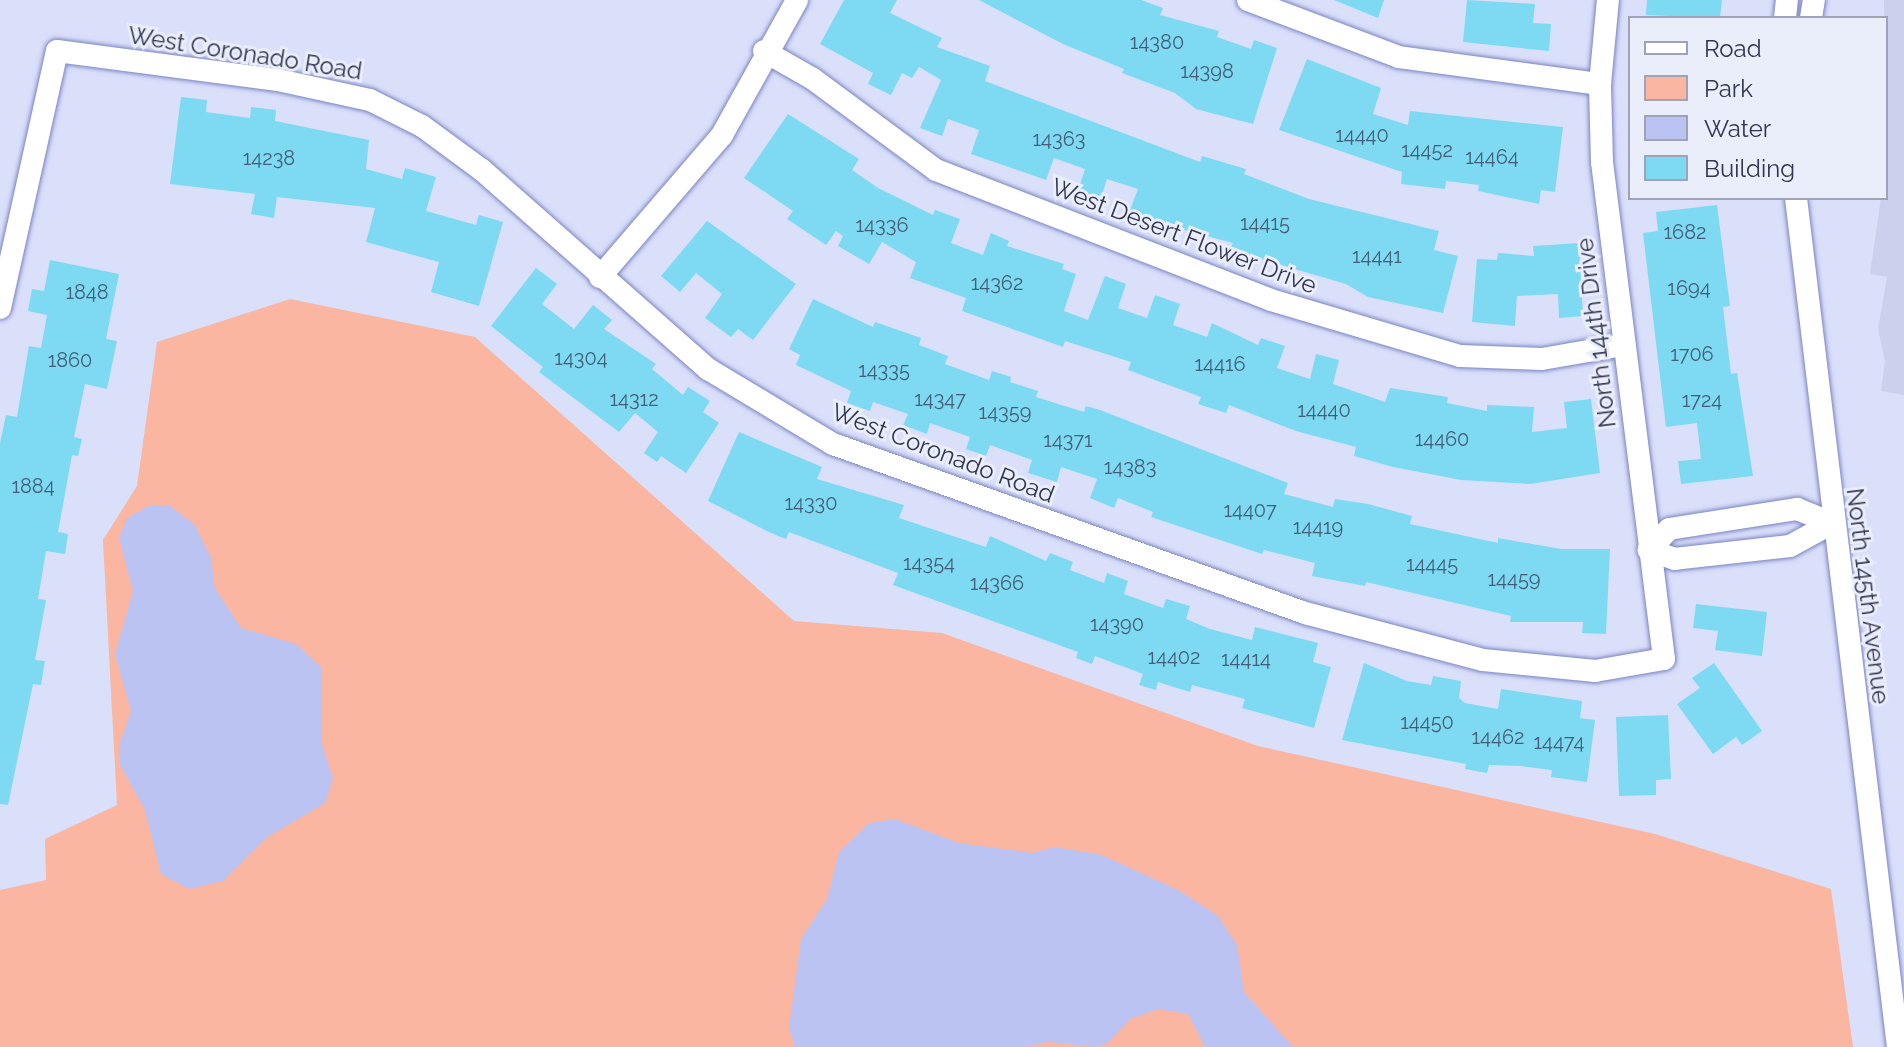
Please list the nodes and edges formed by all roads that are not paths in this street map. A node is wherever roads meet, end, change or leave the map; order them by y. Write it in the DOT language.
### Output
graph roads {
  1 [pos="797,0"];
  2 [pos="1248,0"];
  3 [pos="1608,0"];
  4 [pos="764,51"];
  5 [pos="1600,84"];
  6 [pos="1796,200"];
  7 [pos="600,277"];
  8 [pos="0,308"];
  9 [pos="1622,345"];
  10 [pos="1832,523"];
  11 [pos="1649,550"];
  12 [pos="1664,659"];
  13 [pos="1898,1047"];
  1 -- 4 [label="street"];
  2 -- 5 [label="street"];
  3 -- 5 [label="street, North 144th Drive"];
  4 -- 7 [label="street"];
  4 -- 9 [label="street, West Desert Flower Drive"];
  5 -- 9 [label="street, North 144th Drive"];
  6 -- 10 [label="street, North 145th Avenue"];
  7 -- 8 [label="street, West Coronado Road"];
  7 -- 12 [label="street, West Coronado Road"];
  9 -- 11 [label="street, North 144th Drive"];
  10 -- 11 [label="street"];
  10 -- 11 [label="street"];
  10 -- 13 [label="street, North 145th Avenue"];
  11 -- 12 [label="street, North 144th Drive"];
}
